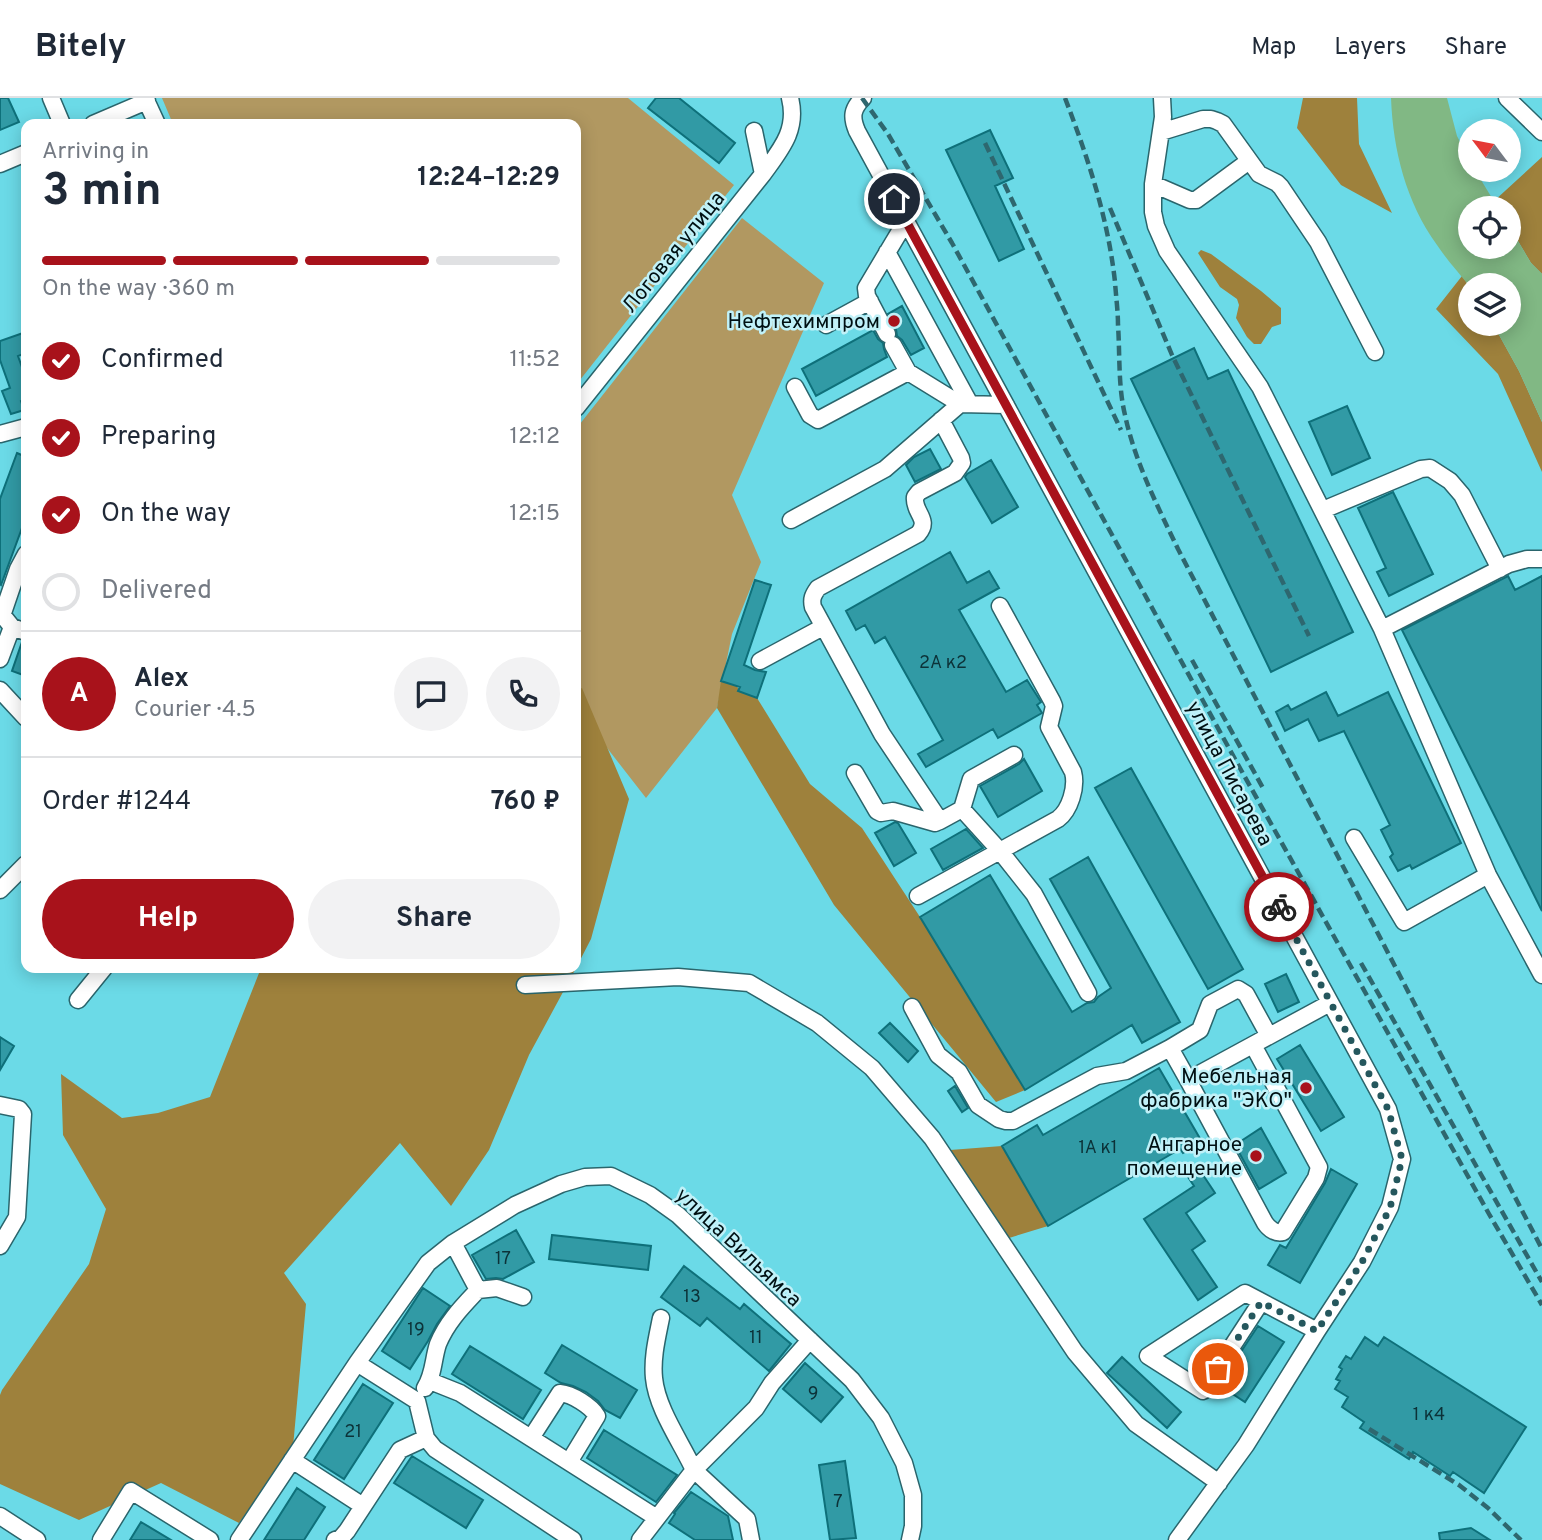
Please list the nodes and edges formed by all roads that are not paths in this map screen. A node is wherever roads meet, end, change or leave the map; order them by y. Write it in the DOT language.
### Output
graph roads {
  1 [pos="51,98"];
  2 [pos="790,98"];
  3 [pos="863,98"];
  4 [pos="1162,98"];
  5 [pos="1507,98"];
  6 [pos="146,99"];
  7 [pos="60,119"];
  8 [pos="104,119"];
  9 [pos="155,119"];
  10 [pos="754,131"];
  11 [pos="1161,132"];
  12 [pos="1542,132"];
  13 [pos="21,155"];
  14 [pos="1249,161"];
  15 [pos="0,164"];
  16 [pos="763,174"];
  17 [pos="1153,184"];
  18 [pos="906,221"];
  19 [pos="887,252"];
  20 [pos="870,301"];
  21 [pos="826,325"];
  22 [pos="1375,352"];
  23 [pos="908,372"];
  24 [pos="795,387"];
  25 [pos="581,402"];
  26 [pos="965,404"];
  27 [pos="1006,405"];
  28 [pos="941,421"];
  29 [pos="21,428"];
  30 [pos="0,434"];
  31 [pos="1323,510"];
  32 [pos="791,520"];
  33 [pos="1542,559"];
  34 [pos="21,563"];
  35 [pos="1500,569"];
  36 [pos="1000,606"];
  37 [pos="823,627"];
  38 [pos="19,629"];
  39 [pos="1382,629"];
  40 [pos="0,659"];
  41 [pos="760,661"];
  42 [pos="0,691"];
  43 [pos="21,713"];
  44 [pos="1014,755"];
  45 [pos="855,773"];
  46 [pos="962,809"];
  47 [pos="940,821"];
  48 [pos="1354,838"];
  49 [pos="1000,851"];
  50 [pos="21,869"];
  51 [pos="1488,875"];
  52 [pos="0,890"];
  53 [pos="918,895"];
  54 [pos="100,973"];
  55 [pos="1542,975"];
  56 [pos="525,985"];
  57 [pos="1088,993"];
  58 [pos="78,1000"];
  59 [pos="1330,1003"];
  60 [pos="912,1007"];
  61 [pos="1269,1036"];
  62 [pos="1253,1045"];
  63 [pos="1170,1048"];
  64 [pos="1188,1080"];
  65 [pos="0,1105"];
  66 [pos="453,1243"];
  67 [pos="0,1246"];
  68 [pos="478,1290"];
  69 [pos="523,1297"];
  70 [pos="1261,1302"];
  71 [pos="661,1318"];
  72 [pos="1317,1331"];
  73 [pos="810,1340"];
  74 [pos="357,1363"];
  75 [pos="430,1381"];
  76 [pos="417,1401"];
  77 [pos="426,1438"];
  78 [pos="531,1438"];
  79 [pos="292,1460"];
  80 [pos="569,1462"];
  81 [pos="694,1471"];
  82 [pos="1219,1483"];
  83 [pos="363,1506"];
  84 [pos="0,1516"];
  85 [pos="657,1518"];
  86 [pos="34,1539"];
  87 [pos="101,1540"];
  88 [pos="210,1540"];
  89 [pos="239,1540"];
  90 [pos="335,1540"];
  91 [pos="573,1540"];
  92 [pos="640,1540"];
  93 [pos="751,1540"];
  94 [pos="910,1540"];
  95 [pos="1177,1540"];
  1 -- 7 [label="street"];
  2 -- 16 [label="street, Логовая улица"];
  3 -- 18 [label="street, улица Писарева"];
  4 -- 11 [label="street"];
  5 -- 12 [label="street"];
  6 -- 8 [label="street"];
  6 -- 9 [label="street"];
  10 -- 16 [label="street"];
  11 -- 14 [label="street"];
  11 -- 17 [label="street"];
  13 -- 15 [label="street"];
  14 -- 17 [label="street"];
  14 -- 22 [label="street"];
  16 -- 25 [label="street, Логовая улица"];
  17 -- 31 [label="street"];
  18 -- 19 [label="street"];
  18 -- 27 [label="street, улица Писарева"];
  19 -- 20 [label="street"];
  19 -- 26 [label="street"];
  20 -- 21 [label="street"];
  20 -- 23 [label="street"];
  23 -- 24 [label="street"];
  23 -- 26 [label="street"];
  26 -- 27 [label="street"];
  26 -- 28 [label="street"];
  27 -- 59 [label="street, улица Писарева"];
  28 -- 32 [label="street"];
  28 -- 37 [label="street"];
  29 -- 30 [label="street"];
  31 -- 35 [label="street"];
  31 -- 39 [label="street"];
  33 -- 35 [label="street"];
  34 -- 38 [label="street"];
  35 -- 39 [label="street"];
  36 -- 49 [label="street"];
  37 -- 41 [label="street"];
  37 -- 47 [label="street"];
  38 -- 40 [label="street"];
  39 -- 51 [label="street"];
  42 -- 43 [label="street"];
  44 -- 46 [label="street"];
  45 -- 47 [label="street"];
  46 -- 47 [label="street"];
  46 -- 49 [label="street"];
  48 -- 51 [label="street"];
  49 -- 53 [label="street"];
  49 -- 57 [label="street"];
  50 -- 52 [label="street"];
  51 -- 55 [label="street"];
  54 -- 58 [label="street"];
  56 -- 82 [label="street"];
  59 -- 61 [label="street"];
  59 -- 72 [label="street, улица Писарева"];
  60 -- 63 [label="street"];
  61 -- 62 [label="street"];
  61 -- 63 [label="street"];
  62 -- 64 [label="street"];
  62 -- 64 [label="street"];
  63 -- 64 [label="street"];
  65 -- 67 [label="street"];
  66 -- 68 [label="street"];
  66 -- 73 [label="street, улица Вильямса"];
  66 -- 74 [label="street, улица Вильямса"];
  68 -- 69 [label="street"];
  68 -- 75 [label="street"];
  70 -- 70 [label="street"];
  70 -- 72 [label="street"];
  71 -- 81 [label="street"];
  72 -- 82 [label="street, улица Писарева"];
  73 -- 81 [label="street"];
  73 -- 94 [label="street, улица Вильямса"];
  74 -- 76 [label="street"];
  74 -- 79 [label="street, улица Вильямса"];
  75 -- 76 [label="street"];
  75 -- 78 [label="street"];
  76 -- 77 [label="street"];
  77 -- 83 [label="street"];
  77 -- 91 [label="street"];
  78 -- 80 [label="street"];
  78 -- 80 [label="street"];
  79 -- 83 [label="street"];
  79 -- 89 [label="street, улица Вильямса"];
  80 -- 85 [label="street"];
  81 -- 85 [label="street"];
  81 -- 93 [label="street"];
  82 -- 95 [label="street, улица Писарева"];
  83 -- 90 [label="street"];
  84 -- 86 [label="street"];
  85 -- 92 [label="street"];
  87 -- 88 [label="street"];
}
